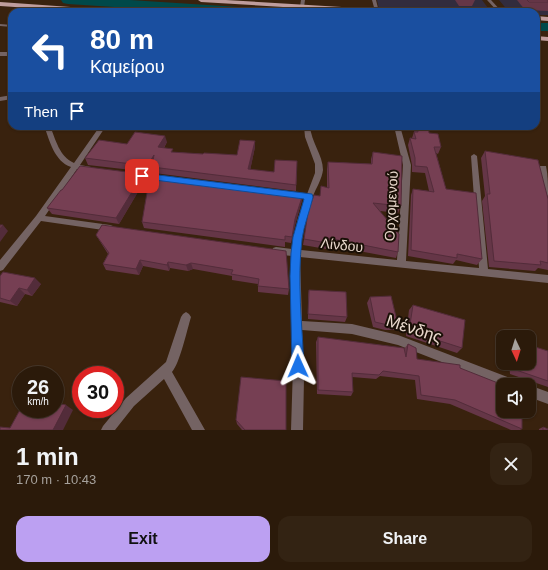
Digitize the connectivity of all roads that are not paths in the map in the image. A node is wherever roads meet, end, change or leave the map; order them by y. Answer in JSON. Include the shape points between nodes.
{"nodes":[{"id":1,"x":201,"y":0,"type":"edge"},
{"id":2,"x":215,"y":0,"type":"edge"},
{"id":3,"x":303,"y":0,"type":"edge"},
{"id":4,"x":489,"y":0,"type":"edge"},
{"id":5,"x":3,"y":4,"type":"edge"},
{"id":6,"x":302,"y":7,"type":"junction"},
{"id":7,"x":0,"y":8,"type":"edge"},
{"id":8,"x":58,"y":8,"type":"edge"},
{"id":9,"x":321,"y":8,"type":"edge"},
{"id":10,"x":496,"y":8,"type":"edge"},
{"id":11,"x":49,"y":130,"type":"edge"},
{"id":12,"x":100,"y":130,"type":"edge"},
{"id":13,"x":307,"y":130,"type":"edge"},
{"id":14,"x":398,"y":130,"type":"edge"},
{"id":15,"x":474,"y":156,"type":"dead end"},
{"id":16,"x":75,"y":167,"type":"junction"},
{"id":17,"x":543,"y":168,"type":"dead end"},
{"id":18,"x":97,"y":170,"type":"edge"},
{"id":19,"x":128,"y":174,"type":"edge"},
{"id":20,"x":167,"y":179,"type":"edge"},
{"id":21,"x":548,"y":193,"type":"edge"},
{"id":22,"x":39,"y":218,"type":"junction"},
{"id":23,"x":115,"y":229,"type":"edge"},
{"id":24,"x":268,"y":250,"type":"edge"},
{"id":25,"x":296,"y":253,"type":"junction"},
{"id":26,"x":400,"y":264,"type":"junction"},
{"id":27,"x":0,"y":267,"type":"edge"},
{"id":28,"x":484,"y":272,"type":"junction"},
{"id":29,"x":548,"y":279,"type":"edge"},
{"id":30,"x":186,"y":317,"type":"dead end"},
{"id":31,"x":297,"y":325,"type":"junction"},
{"id":32,"x":165,"y":371,"type":"junction"},
{"id":33,"x":497,"y":378,"type":"edge"},
{"id":34,"x":536,"y":394,"type":"edge"},
{"id":35,"x":548,"y":398,"type":"edge"},
{"id":36,"x":107,"y":430,"type":"edge"},
{"id":37,"x":199,"y":430,"type":"edge"},
{"id":38,"x":298,"y":430,"type":"edge"}],
"edges":[{"from":1,"to":2,"type":"main road"},
{"from":2,"to":6,"type":"main road"},
{"from":3,"to":6,"type":"street"},
{"from":4,"to":10,"type":"street"},
{"from":5,"to":7,"type":"street"},
{"from":5,"to":8,"type":"main road"},
{"from":6,"to":9,"type":"main road"},
{"from":11,"to":16,"type":"street","via":[[62,160]]},
{"from":12,"to":16,"type":"street"},
{"from":13,"to":25,"type":"street","via":[[319,168],[319,176],[305,196]]},
{"from":14,"to":26,"type":"street","name":"Ορχομενού","via":[[406,165]]},
{"from":15,"to":28,"type":"street"},
{"from":16,"to":18,"type":"street"},
{"from":16,"to":22,"type":"street"},
{"from":17,"to":21,"type":"street"},
{"from":19,"to":20,"type":"street"},
{"from":22,"to":23,"type":"street"},
{"from":22,"to":27,"type":"street"},
{"from":24,"to":25,"type":"street","name":"Λίνδου"},
{"from":25,"to":26,"type":"street","name":"Λίνδου"},
{"from":25,"to":31,"type":"street"},
{"from":26,"to":28,"type":"street","name":"Λίνδου"},
{"from":28,"to":29,"type":"street","name":"Λίνδου"},
{"from":30,"to":32,"type":"street","via":[[174,359]]},
{"from":31,"to":33,"type":"street","name":"Μένδης","via":[[352,329],[398,340]]},
{"from":31,"to":38,"type":"street"},
{"from":32,"to":36,"type":"street","via":[[130,402]]},
{"from":32,"to":37,"type":"street"},
{"from":34,"to":35,"type":"street"}]}
